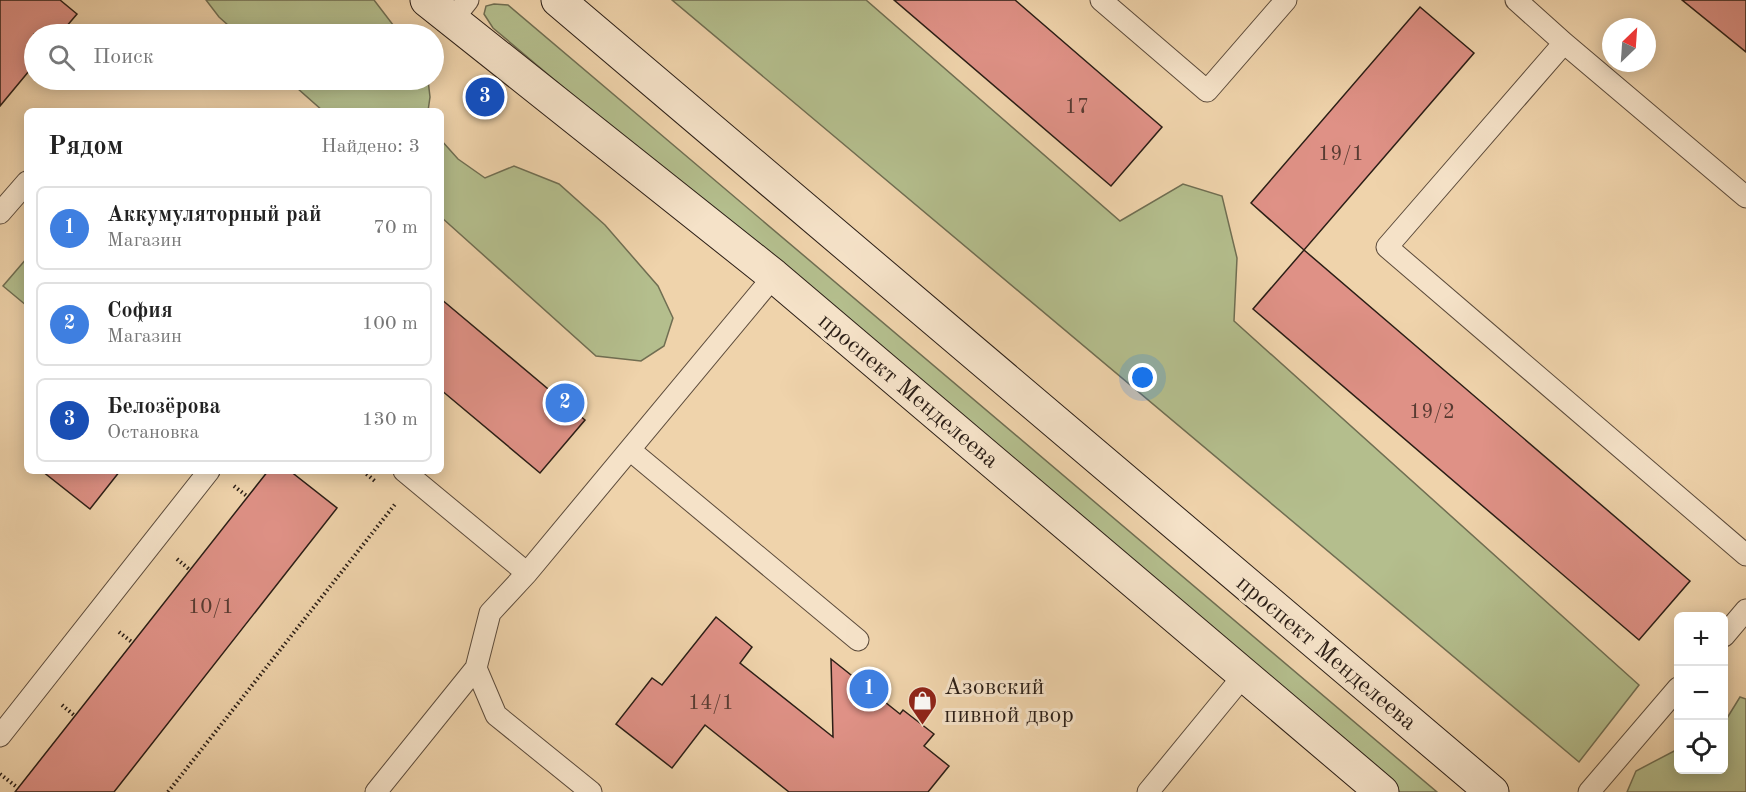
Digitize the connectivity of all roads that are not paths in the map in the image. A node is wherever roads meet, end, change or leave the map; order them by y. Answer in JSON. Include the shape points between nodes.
{"nodes":[{"id":1,"x":427,"y":0,"type":"edge"},
{"id":2,"x":558,"y":0,"type":"edge"},
{"id":3,"x":1101,"y":0,"type":"edge"},
{"id":4,"x":1286,"y":0,"type":"edge"},
{"id":5,"x":1516,"y":0,"type":"edge"},
{"id":6,"x":460,"y":10,"type":"edge"},
{"id":7,"x":1564,"y":43,"type":"junction"},
{"id":8,"x":24,"y":185,"type":"edge"},
{"id":9,"x":1746,"y":197,"type":"edge"},
{"id":10,"x":0,"y":213,"type":"edge"},
{"id":11,"x":774,"y":276,"type":"junction"},
{"id":12,"x":630,"y":450,"type":"junction"},
{"id":13,"x":207,"y":474,"type":"edge"},
{"id":14,"x":410,"y":475,"type":"edge"},
{"id":15,"x":1746,"y":555,"type":"edge"},
{"id":16,"x":527,"y":573,"type":"junction"},
{"id":17,"x":1746,"y":610,"type":"edge"},
{"id":18,"x":1728,"y":631,"type":"edge"},
{"id":19,"x":858,"y":640,"type":"dead end"},
{"id":20,"x":476,"y":668,"type":"junction"},
{"id":21,"x":1244,"y":675,"type":"junction"},
{"id":22,"x":1674,"y":693,"type":"edge"},
{"id":23,"x":0,"y":736,"type":"edge"},
{"id":24,"x":376,"y":792,"type":"edge"},
{"id":25,"x":591,"y":792,"type":"edge"},
{"id":26,"x":1148,"y":792,"type":"edge"},
{"id":27,"x":1382,"y":792,"type":"edge"},
{"id":28,"x":1492,"y":792,"type":"edge"},
{"id":29,"x":1589,"y":792,"type":"edge"}],
"edges":[{"from":1,"to":6,"type":"main road","name":"проспект Менделеева"},
{"from":2,"to":28,"type":"main road","name":"проспект Менделеева"},
{"from":3,"to":4,"type":"lane","via":[[1208,91]]},
{"from":5,"to":7,"type":"lane"},
{"from":6,"to":11,"type":"main road","name":"проспект Менделеева"},
{"from":7,"to":9,"type":"lane"},
{"from":7,"to":15,"type":"lane","via":[[1387,247]]},
{"from":8,"to":10,"type":"lane"},
{"from":11,"to":12,"type":"lane"},
{"from":11,"to":21,"type":"main road","name":"проспект Менделеева"},
{"from":12,"to":16,"type":"lane"},
{"from":12,"to":19,"type":"lane"},
{"from":13,"to":23,"type":"lane"},
{"from":14,"to":16,"type":"lane"},
{"from":16,"to":20,"type":"lane","via":[[490,613]]},
{"from":17,"to":18,"type":"lane"},
{"from":20,"to":24,"type":"lane"},
{"from":20,"to":25,"type":"lane","via":[[496,715]]},
{"from":21,"to":26,"type":"lane"},
{"from":21,"to":27,"type":"main road","name":"проспект Менделеева"},
{"from":22,"to":29,"type":"lane"}]}
